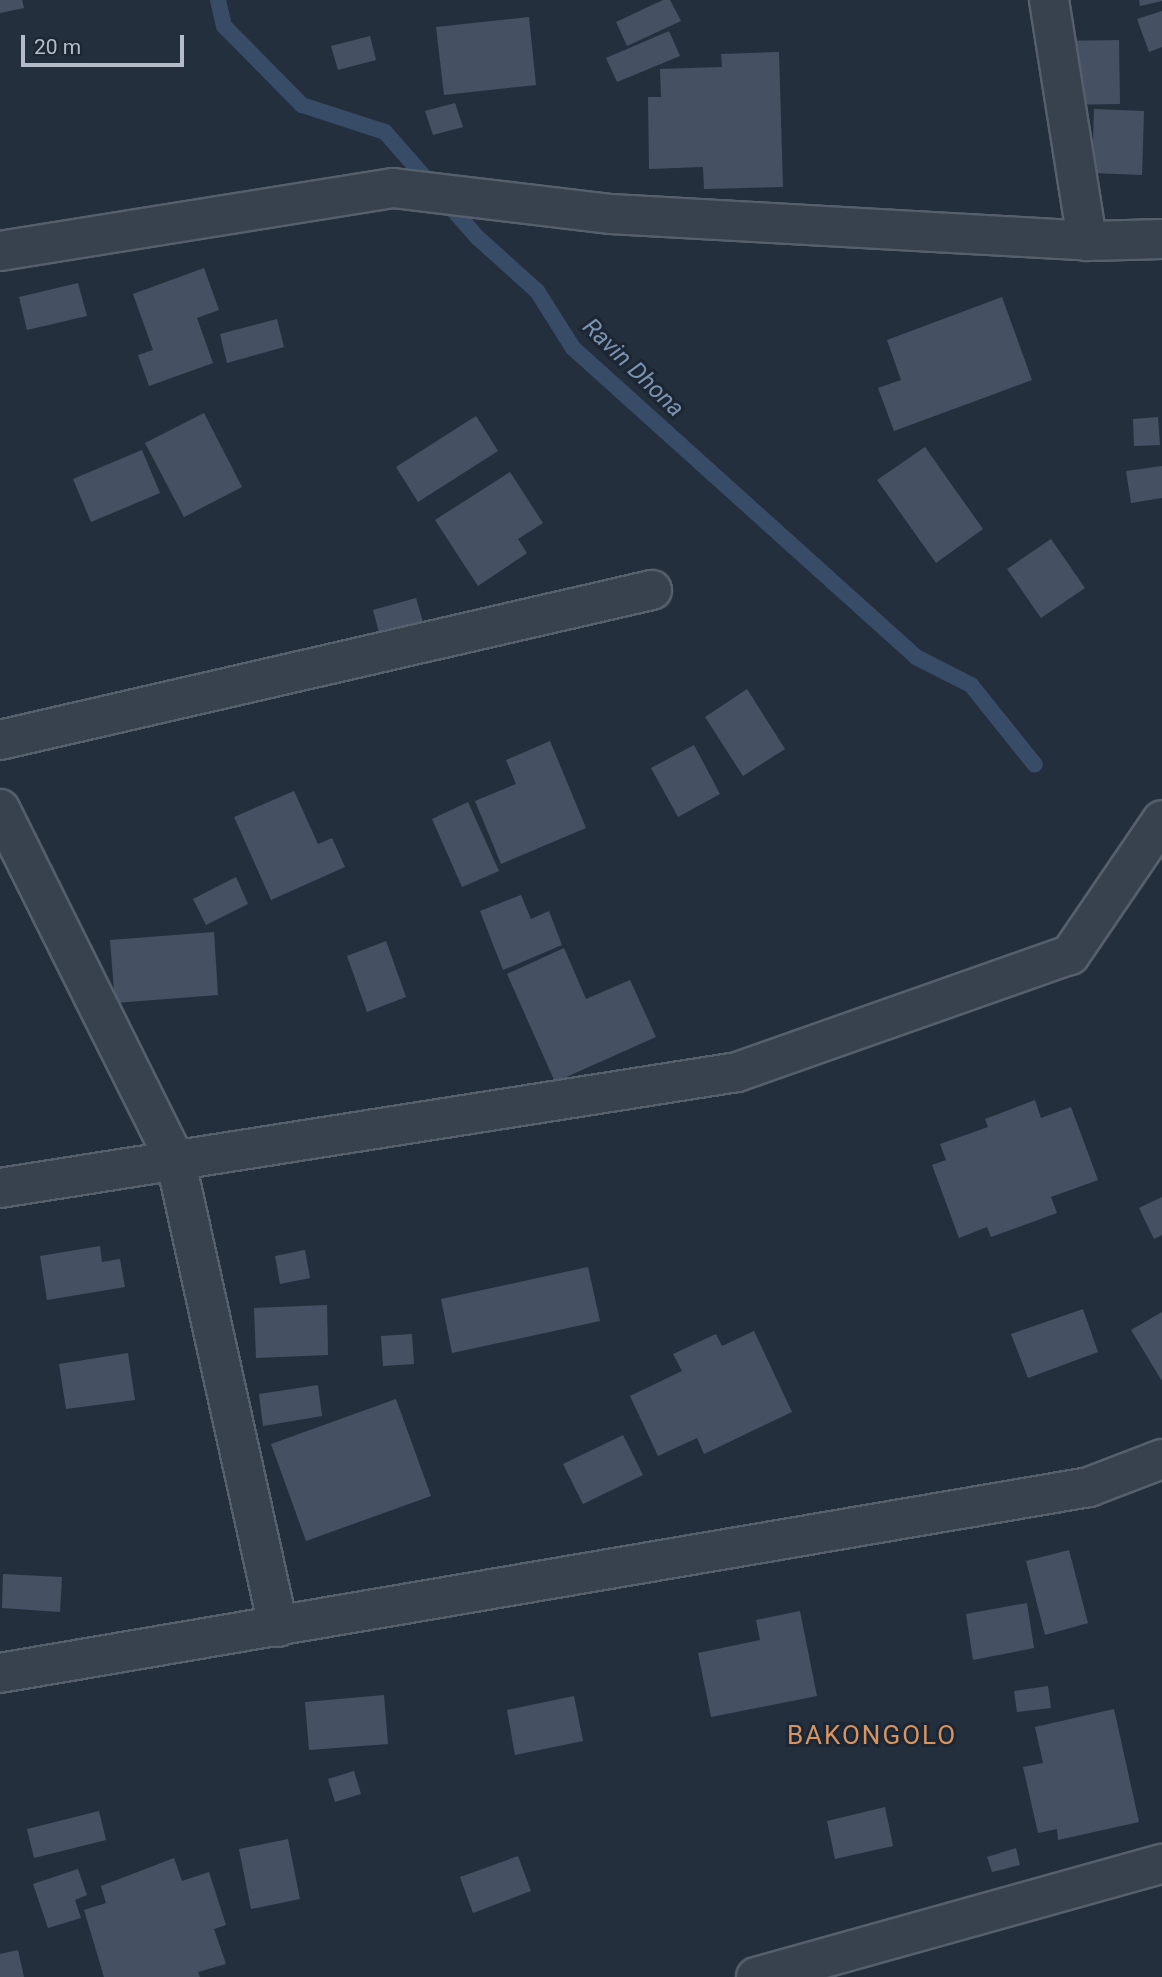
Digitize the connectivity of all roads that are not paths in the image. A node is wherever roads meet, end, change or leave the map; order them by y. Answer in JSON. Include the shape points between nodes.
{"nodes":[{"id":1,"x":1049,"y":0,"type":"edge"},
{"id":2,"x":1162,"y":239,"type":"edge"},
{"id":3,"x":1087,"y":241,"type":"junction"},
{"id":4,"x":0,"y":251,"type":"edge"},
{"id":5,"x":652,"y":590,"type":"dead end"},
{"id":6,"x":0,"y":740,"type":"edge"},
{"id":7,"x":0,"y":809,"type":"edge"},
{"id":8,"x":1162,"y":820,"type":"edge"},
{"id":9,"x":176,"y":1162,"type":"junction"},
{"id":10,"x":0,"y":1188,"type":"edge"},
{"id":11,"x":1162,"y":1459,"type":"edge"},
{"id":12,"x":278,"y":1627,"type":"junction"},
{"id":13,"x":0,"y":1673,"type":"edge"},
{"id":14,"x":1162,"y":1864,"type":"edge"},
{"id":15,"x":756,"y":1977,"type":"edge"}],
"edges":[{"from":1,"to":3,"type":"street"},
{"from":2,"to":3,"type":"street"},
{"from":3,"to":4,"type":"street","via":[[611,214],[393,188]]},
{"from":5,"to":6,"type":"street"},
{"from":7,"to":9,"type":"street"},
{"from":8,"to":9,"type":"street","via":[[1070,955],[737,1072]]},
{"from":9,"to":10,"type":"street"},
{"from":9,"to":12,"type":"street"},
{"from":11,"to":12,"type":"street","via":[[1089,1487]]},
{"from":12,"to":13,"type":"street"},
{"from":14,"to":15,"type":"street"}]}
